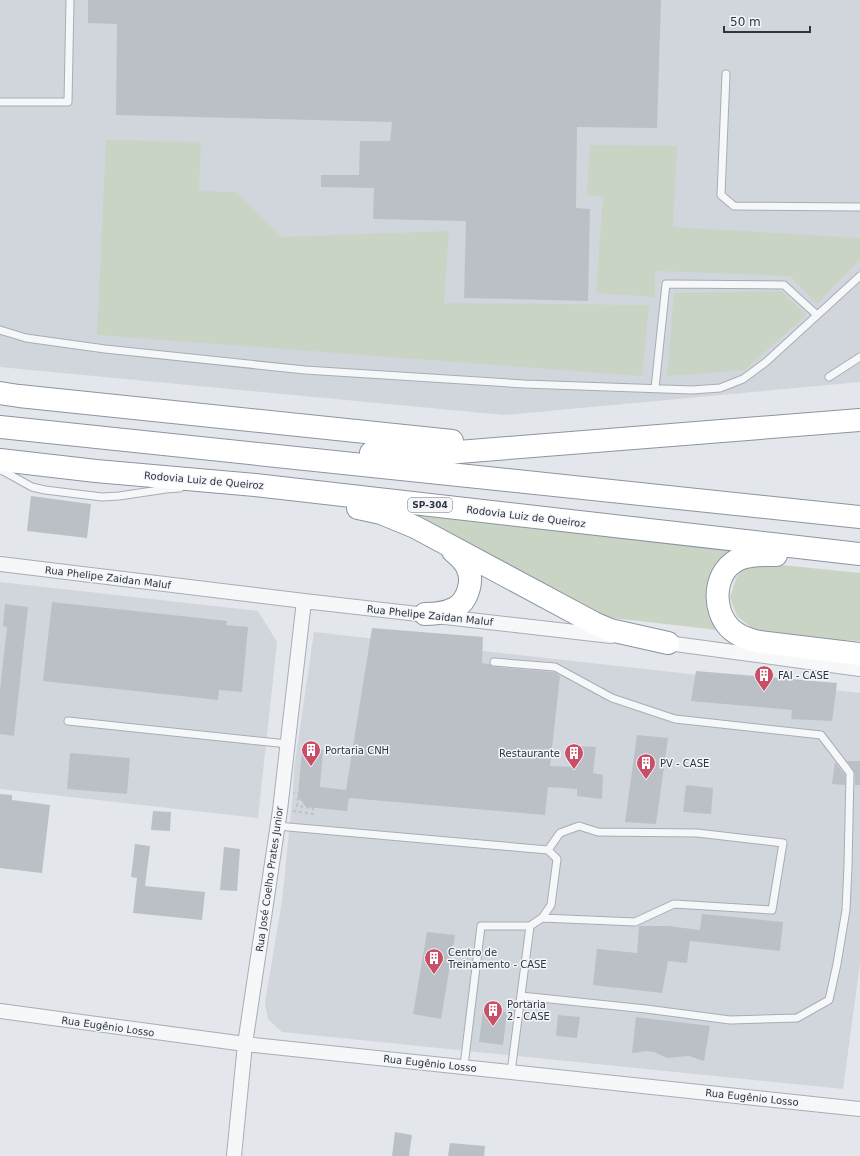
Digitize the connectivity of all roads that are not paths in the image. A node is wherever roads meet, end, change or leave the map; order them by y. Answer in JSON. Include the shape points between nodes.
{"nodes":[{"id":1,"x":70,"y":0,"type":"edge"},
{"id":2,"x":726,"y":74,"type":"dead end"},
{"id":3,"x":0,"y":102,"type":"edge"},
{"id":4,"x":860,"y":207,"type":"edge"},
{"id":5,"x":860,"y":276,"type":"edge"},
{"id":6,"x":817,"y":315,"type":"junction"},
{"id":7,"x":0,"y":330,"type":"edge"},
{"id":8,"x":860,"y":357,"type":"edge"},
{"id":9,"x":830,"y":377,"type":"dead end"},
{"id":10,"x":655,"y":388,"type":"junction"},
{"id":11,"x":0,"y":393,"type":"edge"},
{"id":12,"x":860,"y":420,"type":"edge"},
{"id":13,"x":0,"y":427,"type":"edge"},
{"id":14,"x":118,"y":439,"type":"junction"},
{"id":15,"x":515,"y":447,"type":"junction"},
{"id":16,"x":0,"y":460,"type":"edge"},
{"id":17,"x":0,"y":470,"type":"edge"},
{"id":18,"x":255,"y":485,"type":"junction"},
{"id":19,"x":860,"y":517,"type":"edge"},
{"id":20,"x":443,"y":542,"type":"junction"},
{"id":21,"x":860,"y":554,"type":"edge"},
{"id":22,"x":860,"y":558,"type":"edge"},
{"id":23,"x":0,"y":564,"type":"edge"},
{"id":24,"x":304,"y":601,"type":"junction"},
{"id":25,"x":424,"y":614,"type":"junction"},
{"id":26,"x":668,"y":643,"type":"junction"},
{"id":27,"x":860,"y":654,"type":"edge"},
{"id":28,"x":494,"y":662,"type":"dead end"},
{"id":29,"x":860,"y":669,"type":"edge"},
{"id":30,"x":68,"y":721,"type":"dead end"},
{"id":31,"x":288,"y":744,"type":"junction"},
{"id":32,"x":277,"y":826,"type":"junction"},
{"id":33,"x":548,"y":850,"type":"junction"},
{"id":34,"x":542,"y":918,"type":"junction"},
{"id":35,"x":530,"y":926,"type":"junction"},
{"id":36,"x":521,"y":996,"type":"junction"},
{"id":37,"x":0,"y":1011,"type":"edge"},
{"id":38,"x":245,"y":1044,"type":"junction"},
{"id":39,"x":464,"y":1066,"type":"junction"},
{"id":40,"x":511,"y":1072,"type":"junction"},
{"id":41,"x":860,"y":1109,"type":"edge"},
{"id":42,"x":234,"y":1156,"type":"edge"}],
"edges":[{"from":1,"to":3,"type":"lane","via":[[68,102]]},
{"from":2,"to":4,"type":"lane","via":[[721,195],[734,206]]},
{"from":5,"to":6,"type":"lane"},
{"from":6,"to":10,"type":"lane","via":[[766,362],[743,379],[720,388]]},
{"from":6,"to":10,"type":"lane","via":[[784,285],[666,284]]},
{"from":7,"to":10,"type":"lane","via":[[26,338],[105,349],[305,370],[524,384]]},
{"from":8,"to":9,"type":"lane"},
{"from":11,"to":15,"type":"highway"},
{"from":12,"to":15,"type":"highway"},
{"from":13,"to":14,"type":"highway"},
{"from":14,"to":15,"type":"highway","via":[[379,454],[446,453]]},
{"from":14,"to":19,"type":"highway"},
{"from":16,"to":18,"type":"highway","name":"Rodovia Luiz de Queiroz","number":"SP-304"},
{"from":17,"to":18,"type":"lane","via":[[32,488],[102,497],[166,489]]},
{"from":18,"to":20,"type":"highway","via":[[381,513],[416,527]]},
{"from":18,"to":21,"type":"highway","name":"Rodovia Luiz de Queiroz","number":"SP-304"},
{"from":20,"to":25,"type":"highway","via":[[468,568],[469,585],[464,598],[455,608],[436,614]]},
{"from":20,"to":26,"type":"highway","via":[[594,623],[610,630]]},
{"from":22,"to":27,"type":"highway","via":[[753,554],[740,558],[722,575],[717,600],[725,623],[732,631],[745,638]]},
{"from":23,"to":24,"type":"street","name":"Rua Phelipe Zaidan Maluf"},
{"from":24,"to":25,"type":"street","name":"Rua Phelipe Zaidan Maluf"},
{"from":24,"to":31,"type":"street","name":"Rua José Coelho Prates Junior"},
{"from":25,"to":26,"type":"street","name":"Rua Phelipe Zaidan Maluf"},
{"from":26,"to":29,"type":"street","name":"Rua Phelipe Zaidan Maluf"},
{"from":28,"to":36,"type":"lane","via":[[555,667],[612,698],[675,719],[821,735],[850,773],[846,910],[829,1000],[797,1018],[730,1020],[646,1008]]},
{"from":30,"to":31,"type":"lane"},
{"from":31,"to":32,"type":"street","name":"Rua José Coelho Prates Junior"},
{"from":32,"to":33,"type":"lane"},
{"from":32,"to":38,"type":"street","name":"Rua José Coelho Prates Junior"},
{"from":33,"to":34,"type":"lane","via":[[557,859],[551,905]]},
{"from":33,"to":34,"type":"lane","via":[[560,833],[579,826],[598,832],[697,833],[783,843],[772,910],[674,904],[635,922]]},
{"from":34,"to":35,"type":"lane"},
{"from":35,"to":36,"type":"lane"},
{"from":35,"to":39,"type":"lane","via":[[481,926]]},
{"from":36,"to":40,"type":"lane"},
{"from":37,"to":38,"type":"street","name":"Rua Eugênio Losso"},
{"from":38,"to":39,"type":"street","name":"Rua Eugênio Losso"},
{"from":38,"to":42,"type":"street","name":"Rua José Coelho Prates Junior"},
{"from":39,"to":40,"type":"street","name":"Rua Eugênio Losso"},
{"from":40,"to":41,"type":"street","name":"Rua Eugênio Losso"}]}
